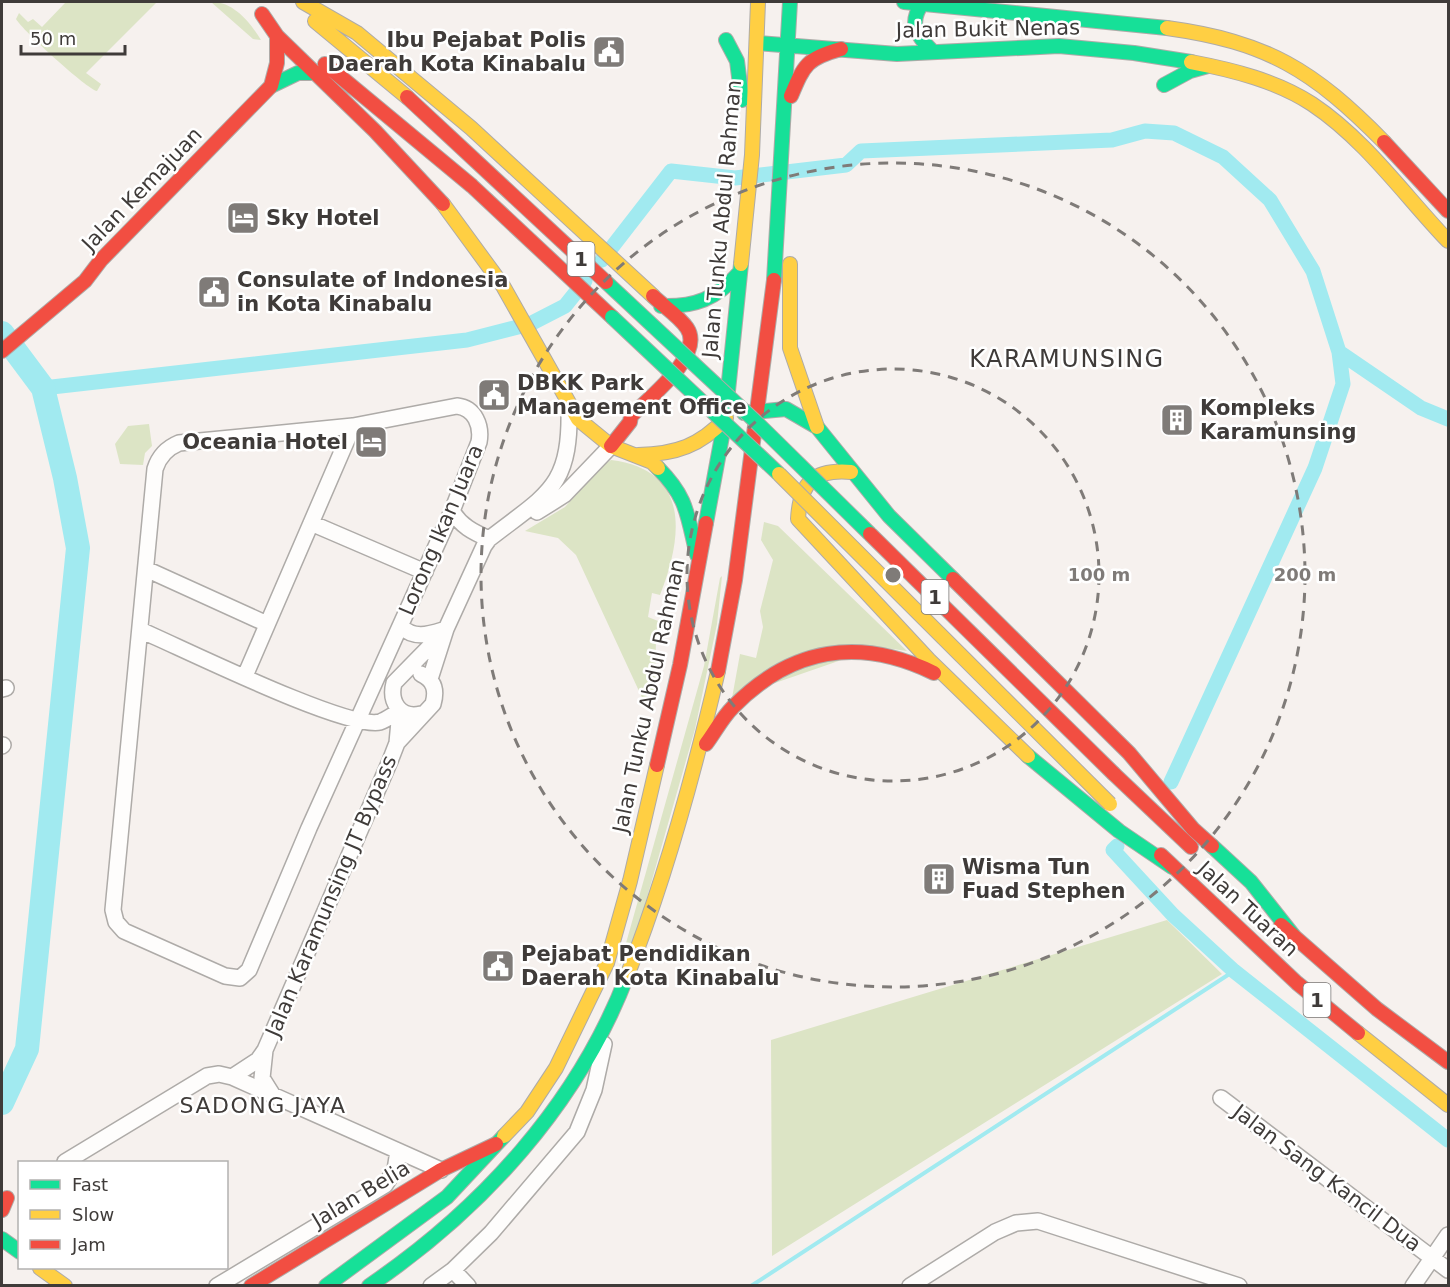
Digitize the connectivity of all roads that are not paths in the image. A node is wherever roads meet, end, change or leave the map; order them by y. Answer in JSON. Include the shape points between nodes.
{"nodes":[{"id":1,"x":293,"y":2,"type":"edge"},
{"id":2,"x":303,"y":2,"type":"edge"},
{"id":3,"x":758,"y":2,"type":"edge"},
{"id":4,"x":790,"y":2,"type":"edge"},
{"id":5,"x":904,"y":2,"type":"edge"},
{"id":6,"x":923,"y":2,"type":"edge"},
{"id":7,"x":977,"y":4,"type":"edge"},
{"id":8,"x":1063,"y":18,"type":"junction"},
{"id":9,"x":277,"y":36,"type":"junction"},
{"id":10,"x":726,"y":40,"type":"dead end"},
{"id":11,"x":757,"y":43,"type":"junction"},
{"id":12,"x":787,"y":45,"type":"junction"},
{"id":13,"x":841,"y":50,"type":"junction"},
{"id":14,"x":933,"y":52,"type":"junction"},
{"id":15,"x":1166,"y":58,"type":"junction"},
{"id":16,"x":1209,"y":66,"type":"junction"},
{"id":17,"x":316,"y":74,"type":"junction"},
{"id":18,"x":1164,"y":84,"type":"dead end"},
{"id":19,"x":271,"y":86,"type":"junction"},
{"id":20,"x":785,"y":110,"type":"junction"},
{"id":21,"x":753,"y":130,"type":"junction"},
{"id":22,"x":1449,"y":212,"type":"edge"},
{"id":23,"x":777,"y":224,"type":"junction"},
{"id":24,"x":1449,"y":241,"type":"edge"},
{"id":25,"x":739,"y":273,"type":"junction"},
{"id":26,"x":661,"y":306,"type":"junction"},
{"id":27,"x":2,"y":351,"type":"edge"},
{"id":28,"x":764,"y":367,"type":"junction"},
{"id":29,"x":568,"y":403,"type":"junction"},
{"id":30,"x":759,"y":410,"type":"junction"},
{"id":31,"x":631,"y":416,"type":"junction"},
{"id":32,"x":725,"y":420,"type":"junction"},
{"id":33,"x":353,"y":426,"type":"junction"},
{"id":34,"x":817,"y":427,"type":"junction"},
{"id":35,"x":587,"y":429,"type":"junction"},
{"id":36,"x":611,"y":446,"type":"junction"},
{"id":37,"x":636,"y":455,"type":"junction"},
{"id":38,"x":851,"y":472,"type":"junction"},
{"id":39,"x":452,"y":511,"type":"junction"},
{"id":40,"x":311,"y":523,"type":"junction"},
{"id":41,"x":492,"y":537,"type":"junction"},
{"id":42,"x":146,"y":569,"type":"junction"},
{"id":43,"x":699,"y":569,"type":"junction"},
{"id":44,"x":425,"y":572,"type":"junction"},
{"id":45,"x":735,"y":580,"type":"junction"},
{"id":46,"x":267,"y":624,"type":"junction"},
{"id":47,"x":400,"y":626,"type":"junction"},
{"id":48,"x":446,"y":629,"type":"junction"},
{"id":49,"x":140,"y":630,"type":"junction"},
{"id":50,"x":245,"y":676,"type":"junction"},
{"id":51,"x":401,"y":676,"type":"junction"},
{"id":52,"x":430,"y":680,"type":"junction"},
{"id":53,"x":952,"y":683,"type":"junction"},
{"id":54,"x":400,"y":711,"type":"junction"},
{"id":55,"x":421,"y":714,"type":"junction"},
{"id":56,"x":358,"y":720,"type":"junction"},
{"id":57,"x":397,"y":743,"type":"junction"},
{"id":58,"x":699,"y":753,"type":"junction"},
{"id":59,"x":1198,"y":854,"type":"dead end"},
{"id":60,"x":1172,"y":867,"type":"junction"},
{"id":61,"x":1241,"y":893,"type":"dead end"},
{"id":62,"x":1293,"y":935,"type":"junction"},
{"id":63,"x":610,"y":1021,"type":"junction"},
{"id":64,"x":265,"y":1050,"type":"junction"},
{"id":65,"x":1449,"y":1062,"type":"edge"},
{"id":66,"x":232,"y":1077,"type":"junction"},
{"id":67,"x":272,"y":1095,"type":"junction"},
{"id":68,"x":1221,"y":1098,"type":"dead end"},
{"id":69,"x":1449,"y":1106,"type":"edge"},
{"id":70,"x":496,"y":1143,"type":"junction"},
{"id":71,"x":398,"y":1151,"type":"junction"},
{"id":72,"x":67,"y":1161,"type":"edge"},
{"id":73,"x":441,"y":1170,"type":"junction"},
{"id":74,"x":2,"y":1223,"type":"edge"},
{"id":75,"x":1449,"y":1235,"type":"edge"},
{"id":76,"x":9,"y":1248,"type":"edge"},
{"id":77,"x":1432,"y":1258,"type":"junction"},
{"id":78,"x":41,"y":1269,"type":"edge"},
{"id":79,"x":453,"y":1270,"type":"junction"},
{"id":80,"x":1449,"y":1270,"type":"edge"},
{"id":81,"x":921,"y":1283,"type":"edge"},
{"id":82,"x":65,"y":1286,"type":"edge"},
{"id":83,"x":217,"y":1286,"type":"edge"},
{"id":84,"x":251,"y":1286,"type":"edge"},
{"id":85,"x":326,"y":1286,"type":"edge"},
{"id":86,"x":369,"y":1286,"type":"edge"},
{"id":87,"x":431,"y":1286,"type":"edge"},
{"id":88,"x":468,"y":1286,"type":"edge"},
{"id":89,"x":1239,"y":1286,"type":"edge"},
{"id":90,"x":1413,"y":1286,"type":"edge"}],
"edges":[{"from":1,"to":59,"type":"main road","name":"Jalan Tuaran","number":"1","bridge":true,"via":[[407,97],[755,421]]},
{"from":2,"to":26,"type":"main road","via":[[357,33],[471,128]]},
{"from":3,"to":11,"type":"main road","name":"Jalan Tunku Abdul Rahman"},
{"from":4,"to":12,"type":"main road"},
{"from":5,"to":6,"type":"main road","name":"Jalan Bukit Nenas"},
{"from":6,"to":7,"type":"main road","name":"Jalan Bukit Nenas"},
{"from":6,"to":14,"type":"main road","via":[[912,22],[916,33]]},
{"from":7,"to":8,"type":"main road","name":"Jalan Bukit Nenas"},
{"from":8,"to":15,"type":"main road","via":[[1159,42]]},
{"from":8,"to":22,"type":"main road","name":"Jalan Bukit Nenas","via":[[1169,30],[1260,48],[1307,74],[1338,99]]},
{"from":9,"to":17,"type":"main road"},
{"from":9,"to":19,"type":"main road","via":[[277,63]]},
{"from":9,"to":60,"type":"main road","name":"Jalan Tuaran","number":"1","bridge":true,"via":[[258,11],[376,103],[526,234],[819,512]]},
{"from":10,"to":21,"type":"main road","via":[[738,60],[744,110]]},
{"from":11,"to":12,"type":"main road","name":"Jalan Bukit Nenas"},
{"from":11,"to":21,"type":"main road","name":"Jalan Tunku Abdul Rahman"},
{"from":12,"to":13,"type":"main road","name":"Jalan Bukit Nenas"},
{"from":12,"to":20,"type":"main road"},
{"from":13,"to":14,"type":"main road","name":"Jalan Bukit Nenas"},
{"from":13,"to":20,"type":"main road","via":[[807,61]]},
{"from":14,"to":15,"type":"main road","name":"Jalan Bukit Nenas","via":[[1029,46],[1097,48]]},
{"from":15,"to":16,"type":"main road","name":"Jalan Bukit Nenas"},
{"from":16,"to":18,"type":"main road"},
{"from":16,"to":24,"type":"main road","name":"Jalan Bukit Nenas","via":[[1291,92],[1312,104],[1366,152]]},
{"from":17,"to":19,"type":"main road","via":[[298,73]]},
{"from":17,"to":29,"type":"main road","via":[[435,194],[502,286]]},
{"from":19,"to":27,"type":"main road","name":"Jalan Kemajuan","via":[[109,251],[85,281]]},
{"from":20,"to":23,"type":"main road"},
{"from":21,"to":25,"type":"main road","name":"Jalan Tunku Abdul Rahman"},
{"from":23,"to":28,"type":"main road"},
{"from":23,"to":34,"type":"main road","via":[[788,237],[790,348]]},
{"from":25,"to":26,"type":"main road","via":[[724,290],[699,305]]},
{"from":25,"to":32,"type":"main road","name":"Jalan Tunku Abdul Rahman"},
{"from":26,"to":31,"type":"main road","via":[[687,328],[691,350]]},
{"from":28,"to":30,"type":"main road"},
{"from":28,"to":32,"type":"main road"},
{"from":29,"to":35,"type":"main road"},
{"from":29,"to":41,"type":"street","name":"Jalan Karamunsing JT Bypass","via":[[569,441],[559,478],[541,500]]},
{"from":30,"to":32,"type":"main road"},
{"from":30,"to":34,"type":"main road","via":[[786,409]]},
{"from":30,"to":45,"type":"main road"},
{"from":31,"to":35,"type":"main road","via":[[613,426]]},
{"from":31,"to":36,"type":"main road"},
{"from":32,"to":37,"type":"main road","via":[[707,440],[687,449]]},
{"from":32,"to":43,"type":"main road","name":"Jalan Tunku Abdul Rahman"},
{"from":33,"to":39,"type":"street","name":"Lorong Ikan Juara","via":[[457,406],[471,411],[480,434]]},
{"from":33,"to":40,"type":"street"},
{"from":33,"to":42,"type":"street","name":"Lorong Ikan Juara","via":[[171,446],[155,469]]},
{"from":34,"to":38,"type":"main road"},
{"from":35,"to":36,"type":"main road"},
{"from":36,"to":37,"type":"main road"},
{"from":36,"to":41,"type":"street","via":[[564,495]]},
{"from":37,"to":43,"type":"main road","via":[[652,462],[683,498]]},
{"from":38,"to":53,"type":"main road","via":[[835,469],[806,483],[798,500],[798,519]]},
{"from":38,"to":62,"type":"main road","via":[[889,516],[1130,753],[1193,830],[1251,882]]},
{"from":39,"to":41,"type":"street","via":[[473,533]]},
{"from":39,"to":44,"type":"street","name":"Lorong Ikan Juara"},
{"from":40,"to":44,"type":"street"},
{"from":40,"to":46,"type":"street"},
{"from":41,"to":48,"type":"street","name":"Jalan Karamunsing JT Bypass"},
{"from":42,"to":46,"type":"street"},
{"from":42,"to":49,"type":"street","name":"Lorong Ikan Juara"},
{"from":43,"to":45,"type":"main road","via":[[718,569]]},
{"from":43,"to":70,"type":"main road","name":"Jalan Tunku Abdul Rahman","via":[[630,881],[606,963],[556,1068],[527,1112]]},
{"from":44,"to":47,"type":"street","name":"Lorong Ikan Juara"},
{"from":45,"to":58,"type":"main road","via":[[725,643]]},
{"from":46,"to":50,"type":"street"},
{"from":47,"to":48,"type":"street","via":[[408,634],[417,635]]},
{"from":47,"to":51,"type":"street"},
{"from":47,"to":56,"type":"street","name":"Lorong Ikan Juara"},
{"from":48,"to":51,"type":"street","name":"Jalan Karamunsing JT Bypass"},
{"from":48,"to":52,"type":"street","name":"Jalan Karamunsing JT Bypass"},
{"from":49,"to":50,"type":"street"},
{"from":49,"to":56,"type":"street","name":"Lorong Ikan Juara","via":[[114,917],[124,931],[225,976],[240,978],[249,970]]},
{"from":50,"to":56,"type":"street","via":[[301,702]]},
{"from":51,"to":52,"type":"street","via":[[418,672]]},
{"from":51,"to":54,"type":"street","name":"Jalan Karamunsing JT Bypass","via":[[391,693]]},
{"from":52,"to":55,"type":"street","name":"Jalan Karamunsing JT Bypass","via":[[435,696],[428,710]]},
{"from":53,"to":58,"type":"main road","via":[[915,661],[890,654],[840,650],[793,663],[766,678],[732,708]]},
{"from":53,"to":60,"type":"main road","via":[[1066,789],[1128,839]]},
{"from":54,"to":55,"type":"street","via":[[411,716]]},
{"from":54,"to":56,"type":"street","via":[[380,722]]},
{"from":54,"to":57,"type":"street","name":"Jalan Karamunsing JT Bypass"},
{"from":55,"to":57,"type":"street","name":"Jalan Karamunsing JT Bypass"},
{"from":57,"to":64,"type":"street","name":"Jalan Karamunsing JT Bypass"},
{"from":58,"to":63,"type":"main road","via":[[654,907]]},
{"from":60,"to":69,"type":"main road","name":"Jalan Tuaran","number":"1","via":[[1297,984]]},
{"from":61,"to":62,"type":"main road","name":"Jalan Tuaran","number":"1"},
{"from":62,"to":65,"type":"main road","name":"Jalan Tuaran","number":"1","via":[[1377,1009]]},
{"from":63,"to":79,"type":"street","via":[[594,1090],[577,1131],[504,1218]]},
{"from":63,"to":86,"type":"main road","via":[[528,1146],[492,1185],[409,1259]]},
{"from":64,"to":66,"type":"street","via":[[258,1060]]},
{"from":64,"to":67,"type":"street","via":[[262,1078]]},
{"from":66,"to":67,"type":"street"},
{"from":66,"to":72,"type":"street","via":[[207,1076]]},
{"from":67,"to":71,"type":"street"},
{"from":68,"to":77,"type":"street","name":"Jalan Sang Kancil Dua"},
{"from":70,"to":73,"type":"main road","name":"Jalan Belia"},
{"from":70,"to":85,"type":"main road","name":"Jalan Tunku Abdul Rahman","via":[[447,1197]]},
{"from":71,"to":73,"type":"street"},
{"from":71,"to":83,"type":"street","via":[[395,1170],[385,1185]]},
{"from":73,"to":84,"type":"main road","name":"Jalan Belia"},
{"from":74,"to":76,"type":"main road"},
{"from":75,"to":77,"type":"street"},
{"from":77,"to":80,"type":"street","name":"Jalan Sang Kancil Dua"},
{"from":77,"to":90,"type":"street"},
{"from":78,"to":82,"type":"main road"},
{"from":79,"to":87,"type":"street"},
{"from":79,"to":88,"type":"street"},
{"from":81,"to":89,"type":"street","via":[[995,1232],[1016,1223],[1038,1221]]}]}
